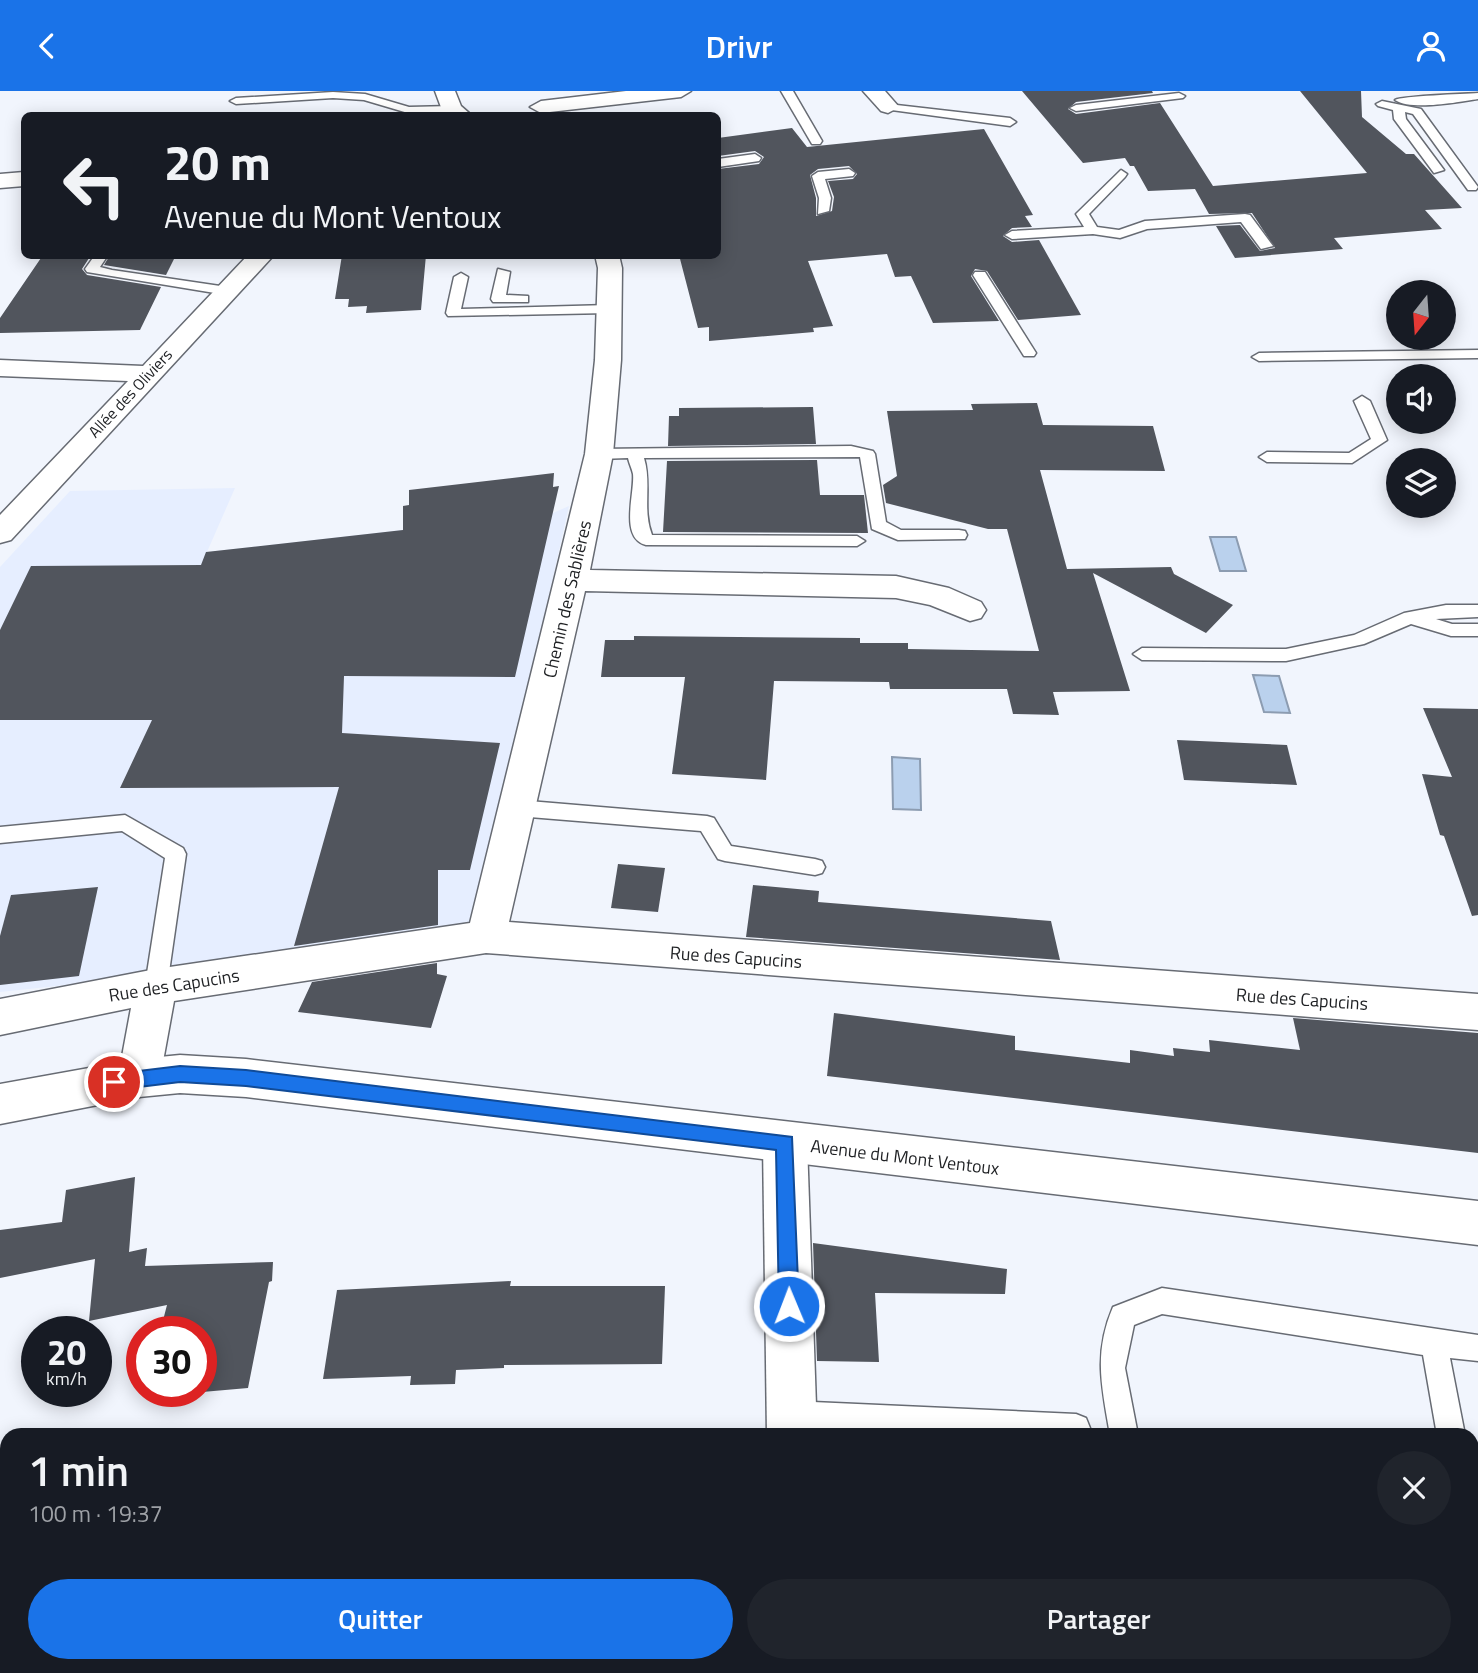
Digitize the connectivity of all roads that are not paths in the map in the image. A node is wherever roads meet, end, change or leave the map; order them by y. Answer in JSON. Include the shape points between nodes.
{"nodes":[{"id":1,"x":567,"y":91,"type":"edge"},
{"id":2,"x":681,"y":91,"type":"edge"},
{"id":3,"x":787,"y":91,"type":"edge"},
{"id":4,"x":873,"y":91,"type":"edge"},
{"id":5,"x":1179,"y":96,"type":"dead end"},
{"id":6,"x":1478,"y":96,"type":"edge"},
{"id":7,"x":236,"y":101,"type":"dead end"},
{"id":8,"x":888,"y":107,"type":"joint"},
{"id":9,"x":1398,"y":107,"type":"junction"},
{"id":10,"x":1076,"y":108,"type":"dead end"},
{"id":11,"x":453,"y":109,"type":"edge"},
{"id":12,"x":536,"y":111,"type":"edge"},
{"id":13,"x":1010,"y":122,"type":"dead end"},
{"id":14,"x":816,"y":141,"type":"dead end"},
{"id":15,"x":755,"y":158,"type":"dead end"},
{"id":16,"x":721,"y":163,"type":"edge"},
{"id":17,"x":1438,"y":170,"type":"dead end"},
{"id":18,"x":849,"y":173,"type":"dead end"},
{"id":19,"x":1121,"y":174,"type":"dead end"},
{"id":20,"x":21,"y":179,"type":"edge"},
{"id":21,"x":0,"y":181,"type":"edge"},
{"id":22,"x":1472,"y":187,"type":"dead end"},
{"id":23,"x":823,"y":211,"type":"dead end"},
{"id":24,"x":1093,"y":230,"type":"junction"},
{"id":25,"x":1012,"y":235,"type":"dead end"},
{"id":26,"x":1266,"y":246,"type":"dead end"},
{"id":27,"x":99,"y":259,"type":"edge"},
{"id":28,"x":258,"y":259,"type":"edge"},
{"id":29,"x":608,"y":259,"type":"edge"},
{"id":30,"x":503,"y":272,"type":"dead end"},
{"id":31,"x":980,"y":275,"type":"dead end"},
{"id":32,"x":461,"y":277,"type":"dead end"},
{"id":33,"x":227,"y":291,"type":"junction"},
{"id":34,"x":609,"y":304,"type":"junction"},
{"id":35,"x":1029,"y":353,"type":"dead end"},
{"id":36,"x":1478,"y":354,"type":"edge"},
{"id":37,"x":1259,"y":357,"type":"dead end"},
{"id":38,"x":0,"y":367,"type":"edge"},
{"id":39,"x":147,"y":374,"type":"junction"},
{"id":40,"x":1362,"y":401,"type":"dead end"},
{"id":41,"x":635,"y":453,"type":"junction"},
{"id":42,"x":598,"y":454,"type":"junction"},
{"id":43,"x":1267,"y":457,"type":"dead end"},
{"id":44,"x":0,"y":533,"type":"edge"},
{"id":45,"x":959,"y":535,"type":"dead end"},
{"id":46,"x":857,"y":541,"type":"dead end"},
{"id":47,"x":572,"y":580,"type":"junction"},
{"id":48,"x":970,"y":610,"type":"dead end"},
{"id":49,"x":1478,"y":611,"type":"edge"},
{"id":50,"x":1410,"y":617,"type":"junction"},
{"id":51,"x":1478,"y":631,"type":"edge"},
{"id":52,"x":1142,"y":654,"type":"dead end"},
{"id":53,"x":517,"y":808,"type":"junction"},
{"id":54,"x":0,"y":835,"type":"edge"},
{"id":55,"x":815,"y":867,"type":"dead end"},
{"id":56,"x":486,"y":937,"type":"junction"},
{"id":57,"x":156,"y":986,"type":"junction"},
{"id":58,"x":1478,"y":1012,"type":"edge"},
{"id":59,"x":0,"y":1017,"type":"edge"},
{"id":60,"x":139,"y":1078,"type":"junction"},
{"id":61,"x":0,"y":1104,"type":"edge"},
{"id":62,"x":785,"y":1143,"type":"junction"},
{"id":63,"x":1478,"y":1223,"type":"edge"},
{"id":64,"x":1434,"y":1343,"type":"junction"},
{"id":65,"x":1478,"y":1348,"type":"edge"},
{"id":66,"x":791,"y":1425,"type":"edge"},
{"id":67,"x":1076,"y":1428,"type":"dead end"},
{"id":68,"x":1123,"y":1428,"type":"edge"},
{"id":69,"x":1450,"y":1428,"type":"edge"}],
"edges":[{"from":1,"to":12,"type":"street"},
{"from":2,"to":12,"type":"street"},
{"from":3,"to":14,"type":"lane"},
{"from":4,"to":8,"type":"street"},
{"from":5,"to":10,"type":"lane"},
{"from":6,"to":9,"type":"lane","via":[[1383,101]]},
{"from":7,"to":11,"type":"lane","via":[[334,95],[365,97],[408,110]]},
{"from":8,"to":13,"type":"lane"},
{"from":9,"to":17,"type":"lane","via":[[1400,118]]},
{"from":9,"to":22,"type":"lane","via":[[1417,111]]},
{"from":15,"to":16,"type":"lane"},
{"from":18,"to":23,"type":"lane","via":[[818,176],[825,198]]},
{"from":19,"to":24,"type":"lane","via":[[1082,214]]},
{"from":20,"to":21,"type":"street"},
{"from":24,"to":25,"type":"lane"},
{"from":24,"to":26,"type":"lane","via":[[1120,234],[1145,225],[1245,218]]},
{"from":27,"to":33,"type":"lane","via":[[92,269]]},
{"from":28,"to":33,"type":"street","name":"Allée des Oliviers"},
{"from":29,"to":34,"type":"street","name":"Chemin des Sablières"},
{"from":30,"to":34,"type":"lane","via":[[498,299]]},
{"from":31,"to":35,"type":"lane"},
{"from":32,"to":34,"type":"lane","via":[[453,313]]},
{"from":33,"to":39,"type":"street","name":"Allée des Oliviers"},
{"from":34,"to":42,"type":"street","name":"Chemin des Sablières"},
{"from":36,"to":37,"type":"lane"},
{"from":38,"to":39,"type":"street"},
{"from":39,"to":44,"type":"street","name":"Allée des Oliviers"},
{"from":40,"to":43,"type":"lane","via":[[1378,440],[1352,458]]},
{"from":41,"to":42,"type":"lane"},
{"from":41,"to":45,"type":"lane","via":[[867,454],[878,525],[898,535]]},
{"from":41,"to":46,"type":"lane","via":[[640,474],[637,519],[646,540]]},
{"from":42,"to":47,"type":"street","name":"Chemin des Sablières"},
{"from":47,"to":48,"type":"street","via":[[896,587],[938,596]]},
{"from":47,"to":53,"type":"street","name":"Chemin des Sablières"},
{"from":49,"to":50,"type":"lane"},
{"from":50,"to":51,"type":"lane","via":[[1451,630]]},
{"from":50,"to":52,"type":"lane","via":[[1358,640],[1286,655]]},
{"from":53,"to":55,"type":"lane","via":[[707,824],[725,853]]},
{"from":53,"to":56,"type":"street","name":"Chemin des Sablières"},
{"from":54,"to":57,"type":"lane","via":[[125,823],[176,854]]},
{"from":56,"to":57,"type":"street","name":"Rue des Capucins"},
{"from":56,"to":58,"type":"street","name":"Rue des Capucins"},
{"from":57,"to":59,"type":"street","name":"Rue des Capucins"},
{"from":57,"to":60,"type":"street"},
{"from":60,"to":61,"type":"street","name":"Avenue du Mont Ventoux"},
{"from":60,"to":62,"type":"street","name":"Avenue du Mont Ventoux","via":[[180,1074],[246,1078]]},
{"from":62,"to":63,"type":"street","name":"Avenue du Mont Ventoux"},
{"from":62,"to":66,"type":"street"},
{"from":64,"to":65,"type":"lane"},
{"from":64,"to":68,"type":"lane","via":[[1162,1301],[1122,1316],[1112,1368]]},
{"from":64,"to":69,"type":"lane"},
{"from":66,"to":67,"type":"lane"}]}
